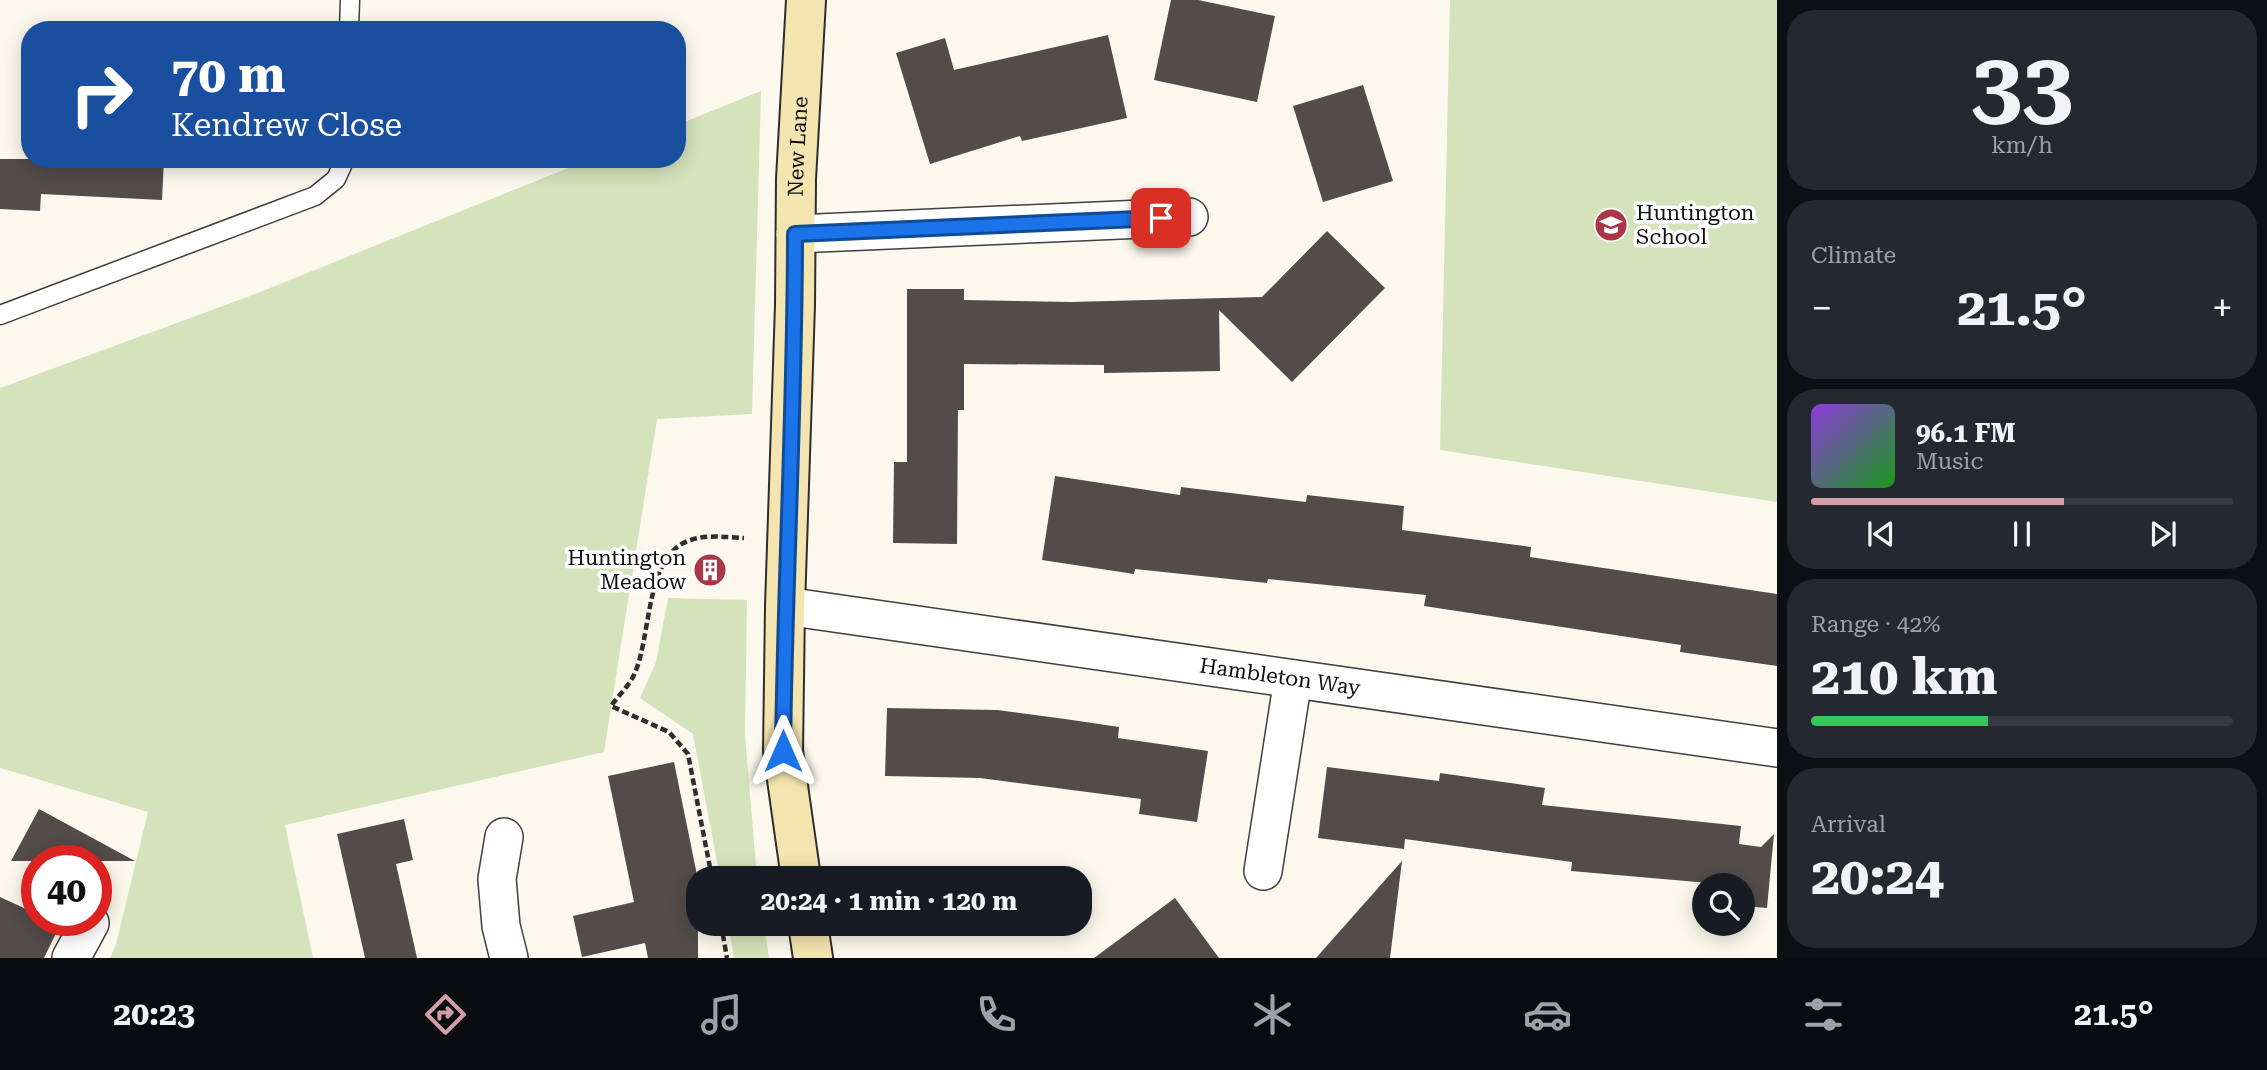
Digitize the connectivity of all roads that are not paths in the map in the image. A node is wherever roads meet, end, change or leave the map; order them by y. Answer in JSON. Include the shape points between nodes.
{"nodes":[{"id":1,"x":350,"y":0,"type":"edge"},
{"id":2,"x":806,"y":0,"type":"edge"},
{"id":3,"x":349,"y":21,"type":"edge"},
{"id":4,"x":340,"y":168,"type":"edge"},
{"id":5,"x":1189,"y":217,"type":"dead end"},
{"id":6,"x":795,"y":234,"type":"junction"},
{"id":7,"x":0,"y":315,"type":"edge"},
{"id":8,"x":785,"y":606,"type":"junction"},
{"id":9,"x":1293,"y":679,"type":"junction"},
{"id":10,"x":1777,"y":748,"type":"edge"},
{"id":11,"x":504,"y":837,"type":"dead end"},
{"id":12,"x":799,"y":866,"type":"edge"},
{"id":13,"x":1264,"y":871,"type":"dead end"},
{"id":14,"x":83,"y":936,"type":"edge"},
{"id":15,"x":810,"y":936,"type":"edge"},
{"id":16,"x":71,"y":958,"type":"edge"},
{"id":17,"x":509,"y":958,"type":"edge"},
{"id":18,"x":813,"y":958,"type":"edge"}],
"edges":[{"from":1,"to":3,"type":"lane"},
{"from":2,"to":6,"type":"street","name":"New Lane"},
{"from":4,"to":7,"type":"lane","via":[[315,196]]},
{"from":5,"to":6,"type":"street"},
{"from":6,"to":8,"type":"street","name":"New Lane"},
{"from":8,"to":9,"type":"street","name":"Hambleton Way"},
{"from":8,"to":12,"type":"street","name":"New Lane","via":[[783,751]]},
{"from":9,"to":10,"type":"street","name":"Hambleton Way"},
{"from":9,"to":13,"type":"street"},
{"from":11,"to":17,"type":"street","via":[[497,880]]},
{"from":14,"to":16,"type":"street"},
{"from":15,"to":18,"type":"street"}]}
